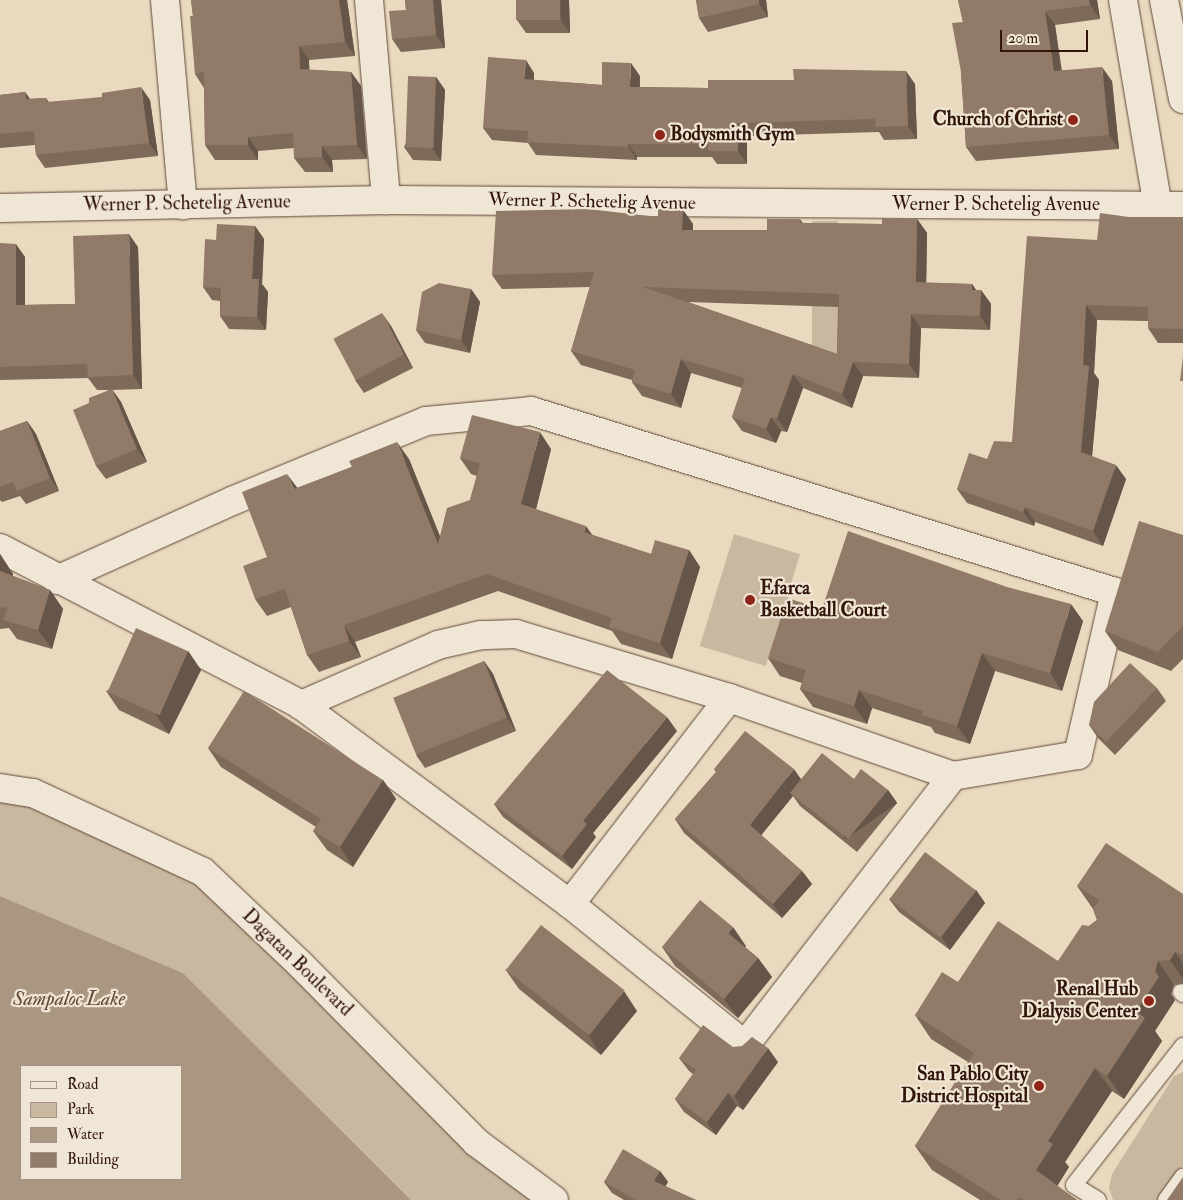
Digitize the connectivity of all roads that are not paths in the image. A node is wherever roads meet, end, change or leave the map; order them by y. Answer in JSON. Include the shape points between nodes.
{"nodes":[{"id":1,"x":165,"y":0,"type":"edge"},
{"id":2,"x":369,"y":0,"type":"edge"},
{"id":3,"x":1123,"y":0,"type":"edge"},
{"id":4,"x":1164,"y":0,"type":"edge"},
{"id":5,"x":1183,"y":99,"type":"edge"},
{"id":6,"x":386,"y":200,"type":"junction"},
{"id":7,"x":183,"y":205,"type":"junction"},
{"id":8,"x":1171,"y":206,"type":"edge"},
{"id":9,"x":0,"y":208,"type":"edge"},
{"id":10,"x":0,"y":548,"type":"edge"},
{"id":11,"x":57,"y":580,"type":"junction"},
{"id":12,"x":729,"y":698,"type":"junction"},
{"id":13,"x":301,"y":705,"type":"junction"},
{"id":14,"x":953,"y":776,"type":"junction"},
{"id":15,"x":0,"y":788,"type":"edge"},
{"id":16,"x":570,"y":904,"type":"junction"},
{"id":17,"x":1183,"y":1046,"type":"edge"},
{"id":18,"x":1183,"y":1177,"type":"edge"},
{"id":19,"x":554,"y":1200,"type":"edge"},
{"id":20,"x":1098,"y":1200,"type":"edge"},
{"id":21,"x":1166,"y":1200,"type":"edge"}],
"edges":[{"from":1,"to":7,"type":"street"},
{"from":2,"to":6,"type":"street"},
{"from":3,"to":8,"type":"street"},
{"from":4,"to":5,"type":"street"},
{"from":6,"to":7,"type":"street","name":"Werner P. Schetelig Avenue"},
{"from":6,"to":8,"type":"street","name":"Werner P. Schetelig Avenue"},
{"from":7,"to":9,"type":"street","name":"Werner P. Schetelig Avenue"},
{"from":10,"to":11,"type":"street"},
{"from":11,"to":13,"type":"street"},
{"from":11,"to":14,"type":"street","via":[[232,501],[426,421],[532,411],[1115,592],[1078,755]]},
{"from":12,"to":13,"type":"street","via":[[516,634],[481,635],[438,645]]},
{"from":12,"to":14,"type":"street"},
{"from":12,"to":16,"type":"street"},
{"from":13,"to":16,"type":"street"},
{"from":14,"to":16,"type":"street","via":[[745,1045]]},
{"from":15,"to":19,"type":"street","name":"Dagatan Boulevard","via":[[33,793],[203,872],[300,964],[476,1142]]},
{"from":17,"to":20,"type":"lane","via":[[1074,1185]]},
{"from":18,"to":21,"type":"lane"}]}
